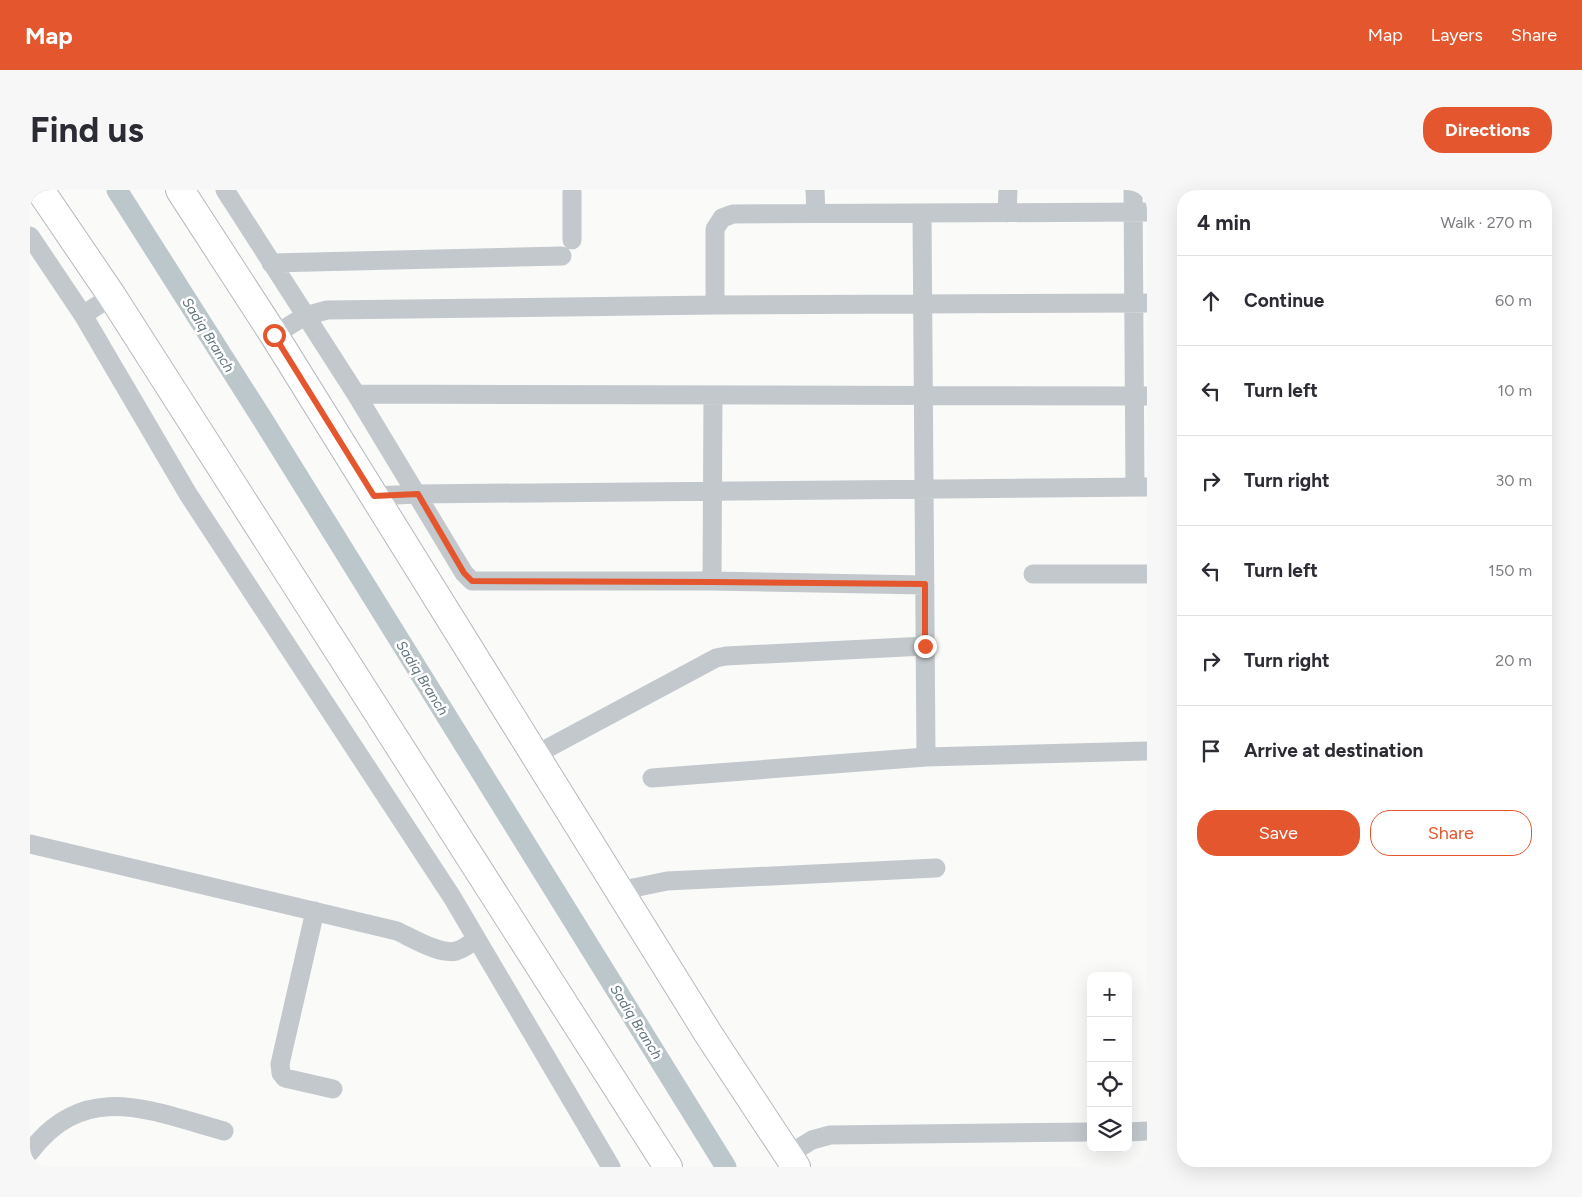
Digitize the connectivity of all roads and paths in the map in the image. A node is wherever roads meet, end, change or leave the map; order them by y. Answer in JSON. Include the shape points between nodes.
{"nodes":[{"id":1,"x":40,"y":190,"type":"edge"},
{"id":2,"x":180,"y":190,"type":"edge"},
{"id":3,"x":225,"y":190,"type":"edge"},
{"id":4,"x":572,"y":190,"type":"edge"},
{"id":5,"x":815,"y":190,"type":"edge"},
{"id":6,"x":1008,"y":190,"type":"edge"},
{"id":7,"x":1133,"y":190,"type":"edge"},
{"id":8,"x":1140,"y":212,"type":"edge"},
{"id":9,"x":816,"y":213,"type":"junction"},
{"id":10,"x":922,"y":213,"type":"junction"},
{"id":11,"x":1007,"y":213,"type":"junction"},
{"id":12,"x":30,"y":236,"type":"edge"},
{"id":13,"x":272,"y":263,"type":"junction"},
{"id":14,"x":112,"y":296,"type":"junction"},
{"id":15,"x":1141,"y":303,"type":"edge"},
{"id":16,"x":715,"y":305,"type":"junction"},
{"id":17,"x":922,"y":305,"type":"junction"},
{"id":18,"x":83,"y":315,"type":"junction"},
{"id":19,"x":305,"y":316,"type":"junction"},
{"id":20,"x":274,"y":335,"type":"junction"},
{"id":21,"x":356,"y":394,"type":"junction"},
{"id":22,"x":713,"y":395,"type":"junction"},
{"id":23,"x":924,"y":396,"type":"junction"},
{"id":24,"x":1141,"y":396,"type":"edge"},
{"id":25,"x":1141,"y":487,"type":"edge"},
{"id":26,"x":923,"y":488,"type":"junction"},
{"id":27,"x":712,"y":490,"type":"junction"},
{"id":28,"x":418,"y":494,"type":"junction"},
{"id":29,"x":374,"y":496,"type":"junction"},
{"id":30,"x":1033,"y":574,"type":"dead end"},
{"id":31,"x":1147,"y":574,"type":"edge"},
{"id":32,"x":712,"y":582,"type":"junction"},
{"id":33,"x":925,"y":584,"type":"junction"},
{"id":34,"x":925,"y":646,"type":"junction"},
{"id":35,"x":1147,"y":750,"type":"edge"},
{"id":36,"x":534,"y":755,"type":"junction"},
{"id":37,"x":926,"y":757,"type":"junction"},
{"id":38,"x":652,"y":778,"type":"dead end"},
{"id":39,"x":30,"y":844,"type":"edge"},
{"id":40,"x":936,"y":868,"type":"dead end"},
{"id":41,"x":619,"y":891,"type":"junction"},
{"id":42,"x":315,"y":912,"type":"junction"},
{"id":43,"x":476,"y":939,"type":"junction"},
{"id":44,"x":333,"y":1089,"type":"dead end"},
{"id":45,"x":224,"y":1131,"type":"dead end"},
{"id":46,"x":1147,"y":1131,"type":"edge"},
{"id":47,"x":1087,"y":1132,"type":"edge"},
{"id":48,"x":1132,"y":1132,"type":"edge"},
{"id":49,"x":30,"y":1152,"type":"edge"},
{"id":50,"x":792,"y":1161,"type":"edge"},
{"id":51,"x":611,"y":1167,"type":"edge"},
{"id":52,"x":668,"y":1167,"type":"edge"}],
"edges":[{"from":1,"to":14,"type":"main road"},
{"from":2,"to":20,"type":"main road"},
{"from":3,"to":13,"type":"street"},
{"from":4,"to":13,"type":"street","via":[[567,248]]},
{"from":5,"to":9,"type":"street"},
{"from":6,"to":11,"type":"street"},
{"from":7,"to":8,"type":"street"},
{"from":8,"to":11,"type":"street"},
{"from":8,"to":15,"type":"street"},
{"from":9,"to":10,"type":"street"},
{"from":9,"to":16,"type":"street","via":[[733,214],[722,218],[715,229]]},
{"from":10,"to":11,"type":"street"},
{"from":10,"to":17,"type":"street"},
{"from":12,"to":18,"type":"street"},
{"from":13,"to":19,"type":"street"},
{"from":14,"to":18,"type":"street"},
{"from":14,"to":52,"type":"main road"},
{"from":15,"to":17,"type":"street"},
{"from":15,"to":24,"type":"street"},
{"from":16,"to":17,"type":"street"},
{"from":16,"to":19,"type":"street","via":[[327,310]]},
{"from":17,"to":23,"type":"street"},
{"from":18,"to":43,"type":"street","via":[[188,494],[452,897]]},
{"from":19,"to":20,"type":"street"},
{"from":19,"to":21,"type":"street"},
{"from":20,"to":29,"type":"main road"},
{"from":21,"to":22,"type":"street"},
{"from":21,"to":28,"type":"street"},
{"from":22,"to":23,"type":"street"},
{"from":22,"to":27,"type":"street"},
{"from":23,"to":24,"type":"street"},
{"from":23,"to":26,"type":"street"},
{"from":24,"to":25,"type":"street"},
{"from":25,"to":26,"type":"street"},
{"from":26,"to":27,"type":"street"},
{"from":26,"to":33,"type":"street"},
{"from":27,"to":28,"type":"street"},
{"from":27,"to":32,"type":"street"},
{"from":28,"to":29,"type":"street"},
{"from":28,"to":32,"type":"street","via":[[464,573],[472,581]]},
{"from":29,"to":36,"type":"main road"},
{"from":30,"to":31,"type":"street"},
{"from":32,"to":33,"type":"street"},
{"from":33,"to":34,"type":"street"},
{"from":34,"to":36,"type":"street","via":[[716,658]]},
{"from":34,"to":37,"type":"street"},
{"from":35,"to":37,"type":"street"},
{"from":36,"to":41,"type":"main road"},
{"from":37,"to":38,"type":"street"},
{"from":39,"to":42,"type":"street"},
{"from":40,"to":41,"type":"street","via":[[667,881]]},
{"from":41,"to":50,"type":"main road"},
{"from":42,"to":43,"type":"street","via":[[397,931],[439,950],[455,952]]},
{"from":42,"to":44,"type":"street","via":[[280,1064],[285,1078]]},
{"from":43,"to":51,"type":"street"},
{"from":45,"to":49,"type":"street","via":[[133,1106],[111,1106],[84,1111],[61,1121]]},
{"from":46,"to":48,"type":"street"},
{"from":47,"to":50,"type":"street","via":[[830,1135],[812,1140]]}]}
